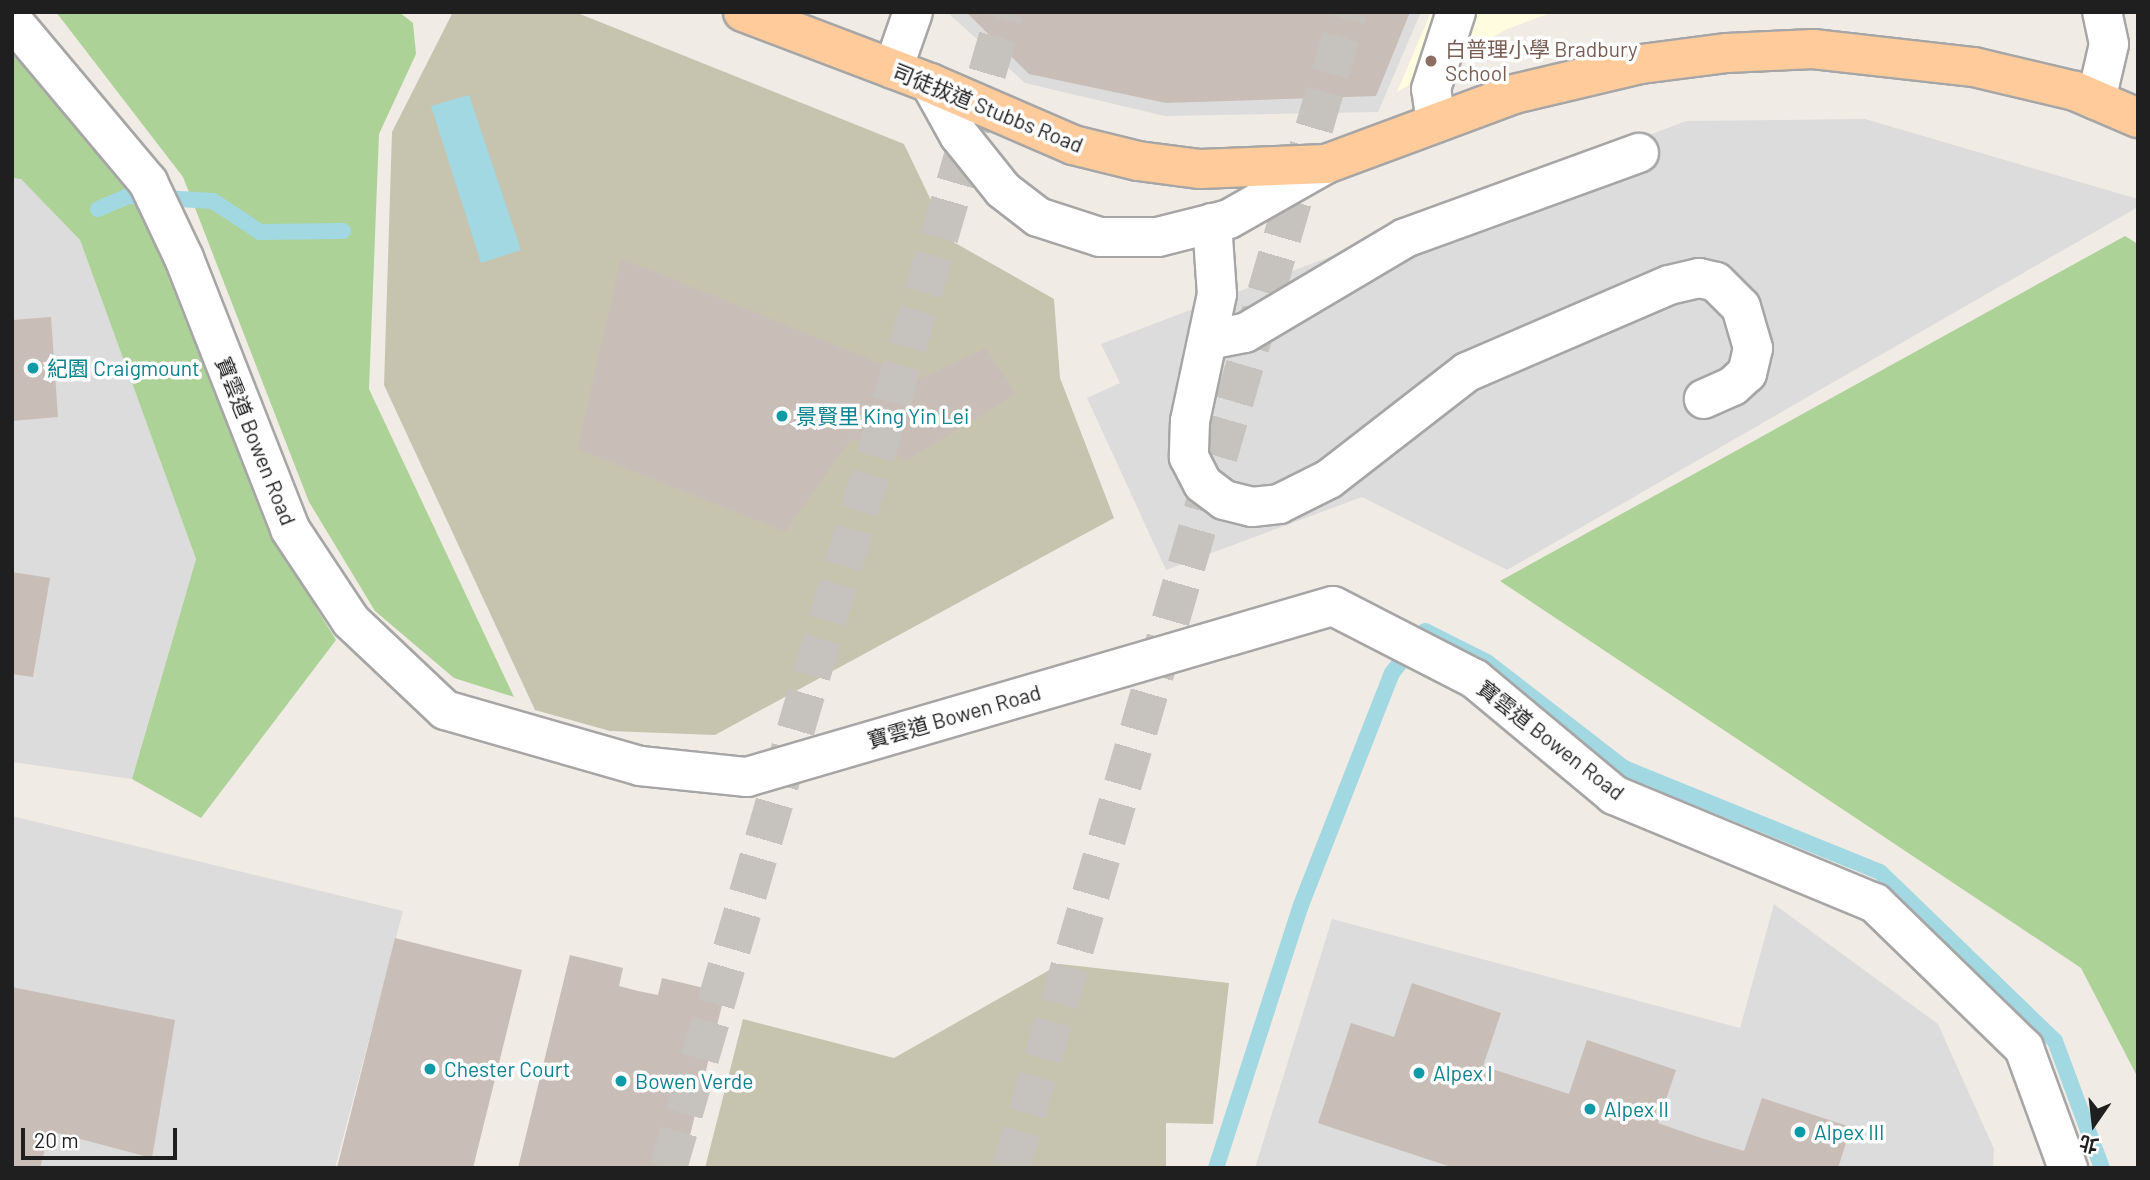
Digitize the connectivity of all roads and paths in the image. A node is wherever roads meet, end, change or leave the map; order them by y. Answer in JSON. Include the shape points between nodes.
{"nodes":[{"id":1,"x":743,"y":12,"type":"edge"},
{"id":2,"x":913,"y":12,"type":"edge"},
{"id":3,"x":1456,"y":12,"type":"edge"},
{"id":4,"x":2102,"y":12,"type":"edge"},
{"id":5,"x":19,"y":29,"type":"edge"},
{"id":6,"x":893,"y":69,"type":"junction"},
{"id":7,"x":930,"y":83,"type":"junction"},
{"id":8,"x":2096,"y":100,"type":"junction"},
{"id":9,"x":2138,"y":118,"type":"edge"},
{"id":10,"x":1436,"y":123,"type":"junction"},
{"id":11,"x":1639,"y":153,"type":"dead end"},
{"id":12,"x":1326,"y":163,"type":"junction"},
{"id":13,"x":1212,"y":223,"type":"junction"},
{"id":14,"x":1208,"y":340,"type":"junction"},
{"id":15,"x":1704,"y":399,"type":"dead end"},
{"id":16,"x":2068,"y":1168,"type":"edge"}],
"edges":[{"from":1,"to":6,"type":"main road","name":"司徒拔道 Stubbs Road"},
{"from":2,"to":6,"type":"street"},
{"from":3,"to":10,"type":"street","via":[[1431,89]]},
{"from":4,"to":8,"type":"street","via":[[2109,44]]},
{"from":5,"to":16,"type":"street","name":"寶雲道 Bowen Road","via":[[148,182],[184,258],[290,528],[351,621],[445,710],[640,766],[747,777],[1333,606],[1475,679],[1614,795],[1875,903],[2024,1048]]},
{"from":6,"to":7,"type":"main road","name":"司徒拔道 Stubbs Road"},
{"from":7,"to":12,"type":"main road","name":"司徒拔道 Stubbs Road","via":[[1073,145],[1138,162],[1200,169]]},
{"from":7,"to":13,"type":"street","via":[[959,135],[1003,190],[1038,217],[1100,237],[1158,237]]},
{"from":8,"to":9,"type":"main road","name":"司徒拔道 Stubbs Road"},
{"from":8,"to":10,"type":"main road","name":"司徒拔道 Stubbs Road","via":[[1974,67],[1813,49],[1727,53],[1642,64],[1514,94]]},
{"from":10,"to":12,"type":"main road","name":"司徒拔道 Stubbs Road"},
{"from":11,"to":14,"type":"street","via":[[1405,238],[1245,333]]},
{"from":12,"to":13,"type":"street","via":[[1229,219]]},
{"from":13,"to":14,"type":"street","via":[[1217,294]]},
{"from":14,"to":15,"type":"street","via":[[1190,421],[1189,457],[1203,484],[1224,500],[1252,507],[1279,504],[1328,480],[1467,372],[1669,285],[1699,278],[1716,282],[1741,307],[1753,348],[1747,373],[1733,386]]}]}
